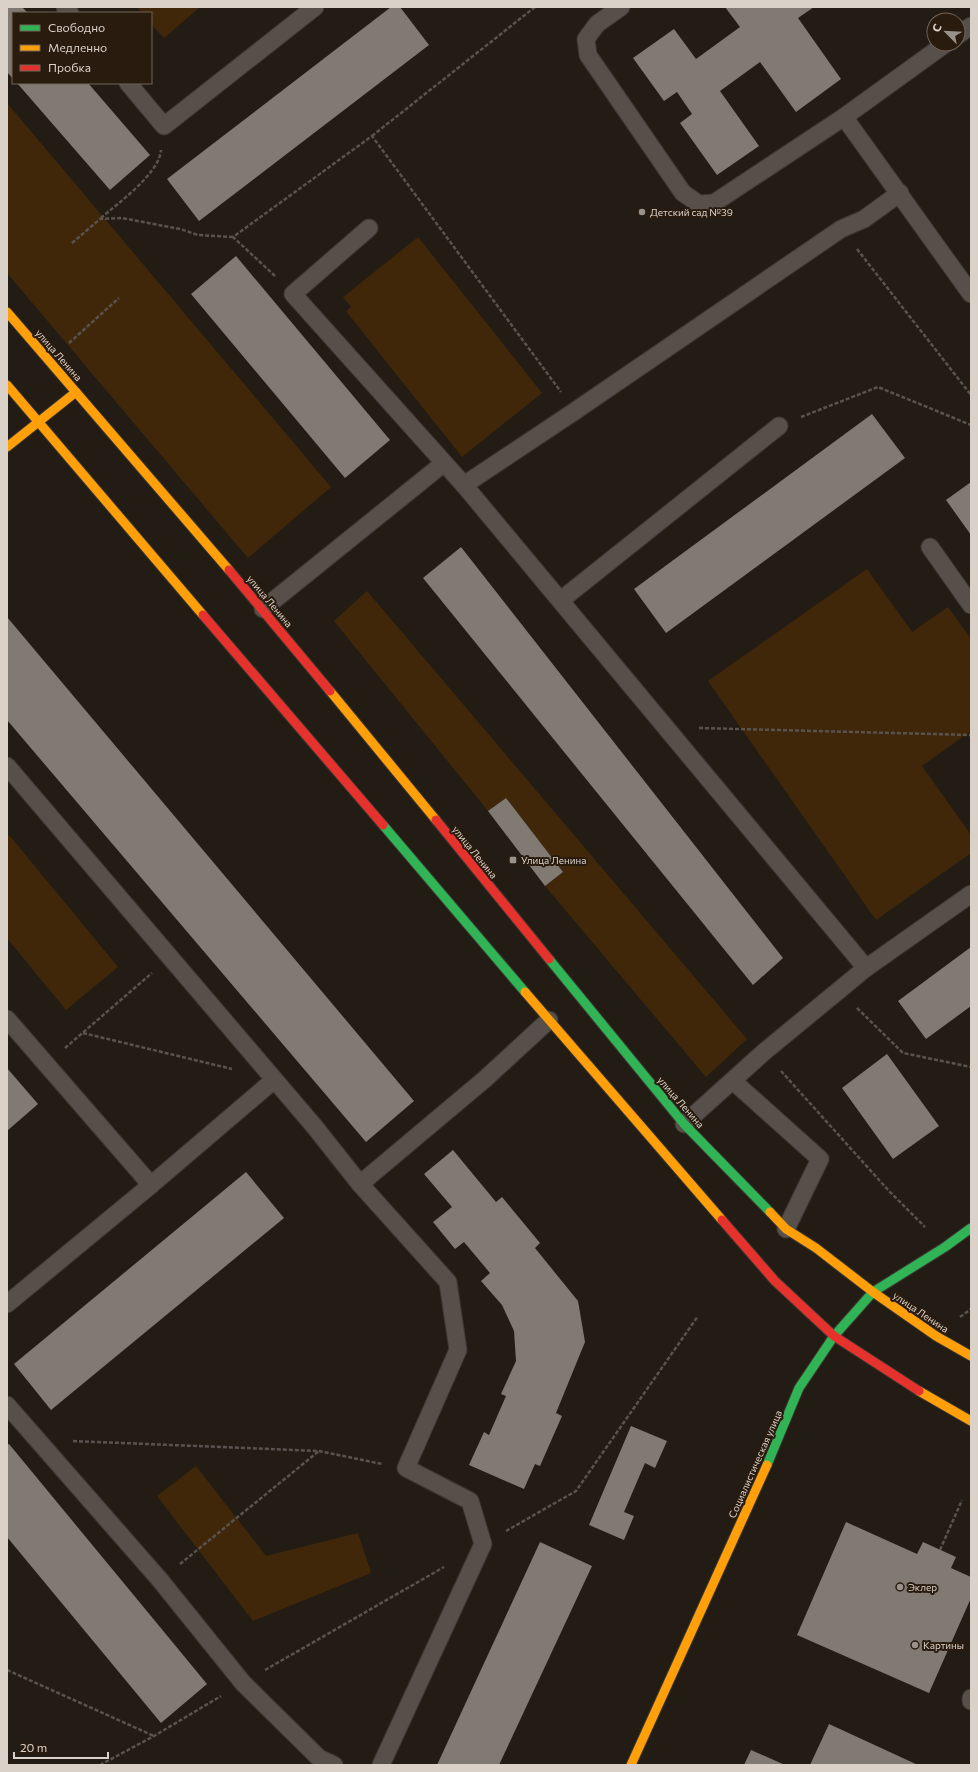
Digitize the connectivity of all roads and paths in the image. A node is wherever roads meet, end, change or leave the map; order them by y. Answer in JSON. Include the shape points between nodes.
{"nodes":[{"id":1,"x":315,"y":7,"type":"edge"},
{"id":2,"x":534,"y":7,"type":"edge"},
{"id":3,"x":621,"y":7,"type":"edge"},
{"id":4,"x":934,"y":52,"type":"edge"},
{"id":5,"x":129,"y":84,"type":"edge"},
{"id":6,"x":844,"y":117,"type":"junction"},
{"id":7,"x":164,"y":126,"type":"junction"},
{"id":8,"x":372,"y":136,"type":"junction"},
{"id":9,"x":900,"y":193,"type":"junction"},
{"id":10,"x":100,"y":219,"type":"junction"},
{"id":11,"x":369,"y":228,"type":"dead end"},
{"id":12,"x":841,"y":229,"type":"junction"},
{"id":13,"x":233,"y":237,"type":"junction"},
{"id":14,"x":72,"y":243,"type":"dead end"},
{"id":15,"x":293,"y":294,"type":"junction"},
{"id":16,"x":971,"y":294,"type":"edge"},
{"id":17,"x":7,"y":312,"type":"edge"},
{"id":18,"x":7,"y":385,"type":"edge"},
{"id":19,"x":76,"y":392,"type":"junction"},
{"id":20,"x":971,"y":395,"type":"edge"},
{"id":21,"x":575,"y":411,"type":"junction"},
{"id":22,"x":38,"y":422,"type":"junction"},
{"id":23,"x":971,"y":425,"type":"edge"},
{"id":24,"x":779,"y":426,"type":"joint"},
{"id":25,"x":7,"y":447,"type":"edge"},
{"id":26,"x":444,"y":463,"type":"junction"},
{"id":27,"x":464,"y":485,"type":"junction"},
{"id":28,"x":930,"y":548,"type":"dead end"},
{"id":29,"x":560,"y":600,"type":"junction"},
{"id":30,"x":971,"y":606,"type":"edge"},
{"id":31,"x":264,"y":609,"type":"junction"},
{"id":32,"x":666,"y":727,"type":"junction"},
{"id":33,"x":971,"y":735,"type":"edge"},
{"id":34,"x":7,"y":766,"type":"edge"},
{"id":35,"x":971,"y":894,"type":"edge"},
{"id":36,"x":170,"y":958,"type":"junction"},
{"id":37,"x":866,"y":968,"type":"junction"},
{"id":38,"x":839,"y":990,"type":"junction"},
{"id":39,"x":7,"y":1019,"type":"edge"},
{"id":40,"x":548,"y":1020,"type":"junction"},
{"id":41,"x":83,"y":1033,"type":"junction"},
{"id":42,"x":764,"y":1052,"type":"junction"},
{"id":43,"x":46,"y":1064,"type":"junction"},
{"id":44,"x":971,"y":1067,"type":"edge"},
{"id":45,"x":236,"y":1070,"type":"dead end"},
{"id":46,"x":274,"y":1080,"type":"junction"},
{"id":47,"x":733,"y":1081,"type":"junction"},
{"id":48,"x":684,"y":1124,"type":"junction"},
{"id":49,"x":360,"y":1184,"type":"junction"},
{"id":50,"x":151,"y":1186,"type":"junction"},
{"id":51,"x":971,"y":1228,"type":"edge"},
{"id":52,"x":786,"y":1229,"type":"junction"},
{"id":53,"x":945,"y":1247,"type":"junction"},
{"id":54,"x":873,"y":1292,"type":"junction"},
{"id":55,"x":7,"y":1304,"type":"edge"},
{"id":56,"x":698,"y":1316,"type":"dead end"},
{"id":57,"x":834,"y":1336,"type":"junction"},
{"id":58,"x":971,"y":1356,"type":"edge"},
{"id":59,"x":7,"y":1405,"type":"edge"},
{"id":60,"x":971,"y":1421,"type":"edge"},
{"id":61,"x":38,"y":1440,"type":"junction"},
{"id":62,"x":319,"y":1450,"type":"junction"},
{"id":63,"x":406,"y":1468,"type":"junction"},
{"id":64,"x":962,"y":1500,"type":"dead end"},
{"id":65,"x":483,"y":1544,"type":"junction"},
{"id":66,"x":940,"y":1550,"type":"dead end"},
{"id":67,"x":449,"y":1564,"type":"dead end"},
{"id":68,"x":160,"y":1580,"type":"junction"},
{"id":69,"x":7,"y":1670,"type":"edge"},
{"id":70,"x":243,"y":1683,"type":"junction"},
{"id":71,"x":154,"y":1736,"type":"junction"},
{"id":72,"x":100,"y":1765,"type":"edge"},
{"id":73,"x":334,"y":1765,"type":"edge"},
{"id":74,"x":381,"y":1765,"type":"edge"},
{"id":75,"x":632,"y":1765,"type":"edge"}],
"edges":[{"from":1,"to":7,"type":"lane"},
{"from":2,"to":8,"type":"path"},
{"from":3,"to":6,"type":"lane","via":[[597,24],[586,39],[588,55],[683,193],[699,204],[714,203]]},
{"from":4,"to":6,"type":"lane"},
{"from":5,"to":7,"type":"lane"},
{"from":6,"to":9,"type":"lane"},
{"from":7,"to":10,"type":"path","via":[[161,158],[151,172]]},
{"from":8,"to":13,"type":"path"},
{"from":8,"to":21,"type":"path"},
{"from":9,"to":12,"type":"lane","via":[[864,219]]},
{"from":9,"to":16,"type":"lane"},
{"from":10,"to":13,"type":"path","via":[[122,218],[198,235]]},
{"from":10,"to":14,"type":"path"},
{"from":11,"to":15,"type":"lane"},
{"from":12,"to":20,"type":"path"},
{"from":12,"to":21,"type":"lane"},
{"from":13,"to":15,"type":"path"},
{"from":15,"to":26,"type":"lane"},
{"from":17,"to":19,"type":"main road","name":"улица Ленина"},
{"from":18,"to":22,"type":"main road"},
{"from":19,"to":22,"type":"main road"},
{"from":19,"to":31,"type":"main road","name":"улица Ленина"},
{"from":21,"to":27,"type":"lane"},
{"from":22,"to":25,"type":"main road"},
{"from":22,"to":40,"type":"main road"},
{"from":23,"to":24,"type":"path","via":[[878,387]]},
{"from":24,"to":29,"type":"lane"},
{"from":26,"to":27,"type":"lane"},
{"from":26,"to":31,"type":"lane"},
{"from":27,"to":29,"type":"lane"},
{"from":28,"to":30,"type":"lane"},
{"from":29,"to":32,"type":"lane"},
{"from":31,"to":48,"type":"main road","name":"улица Ленина"},
{"from":32,"to":33,"type":"path"},
{"from":32,"to":37,"type":"lane"},
{"from":34,"to":36,"type":"lane"},
{"from":35,"to":37,"type":"lane"},
{"from":36,"to":41,"type":"path"},
{"from":36,"to":46,"type":"lane"},
{"from":37,"to":38,"type":"lane"},
{"from":38,"to":42,"type":"lane"},
{"from":38,"to":44,"type":"path","via":[[903,1052]]},
{"from":39,"to":43,"type":"lane"},
{"from":40,"to":49,"type":"lane","via":[[485,1079]]},
{"from":40,"to":57,"type":"main road","via":[[774,1281]]},
{"from":41,"to":43,"type":"path"},
{"from":41,"to":45,"type":"path"},
{"from":42,"to":47,"type":"lane"},
{"from":42,"to":53,"type":"path","via":[[889,1190]]},
{"from":43,"to":50,"type":"lane"},
{"from":46,"to":49,"type":"lane"},
{"from":46,"to":50,"type":"lane"},
{"from":47,"to":48,"type":"lane"},
{"from":47,"to":52,"type":"lane","via":[[820,1159]]},
{"from":48,"to":52,"type":"main road","name":"улица Ленина"},
{"from":49,"to":63,"type":"lane","via":[[448,1282],[458,1350]]},
{"from":50,"to":55,"type":"lane"},
{"from":51,"to":53,"type":"main road","name":"Социалистическая улица"},
{"from":52,"to":54,"type":"main road","name":"улица Ленина","via":[[816,1248]]},
{"from":53,"to":54,"type":"main road","name":"Социалистическая улица"},
{"from":54,"to":57,"type":"main road","name":"Социалистическая улица"},
{"from":54,"to":58,"type":"main road","name":"улица Ленина","via":[[936,1336]]},
{"from":56,"to":65,"type":"path","via":[[576,1491]]},
{"from":57,"to":60,"type":"main road","via":[[897,1378]]},
{"from":57,"to":75,"type":"main road","name":"Социалистическая улица","via":[[799,1388],[775,1448]]},
{"from":59,"to":61,"type":"lane"},
{"from":61,"to":62,"type":"path"},
{"from":61,"to":68,"type":"lane"},
{"from":62,"to":63,"type":"path"},
{"from":62,"to":68,"type":"path"},
{"from":63,"to":65,"type":"lane","via":[[470,1501]]},
{"from":64,"to":66,"type":"path"},
{"from":65,"to":74,"type":"lane"},
{"from":67,"to":70,"type":"path"},
{"from":68,"to":70,"type":"lane"},
{"from":69,"to":71,"type":"path"},
{"from":70,"to":71,"type":"path"},
{"from":70,"to":73,"type":"lane","via":[[320,1758]]},
{"from":71,"to":72,"type":"path"}]}
